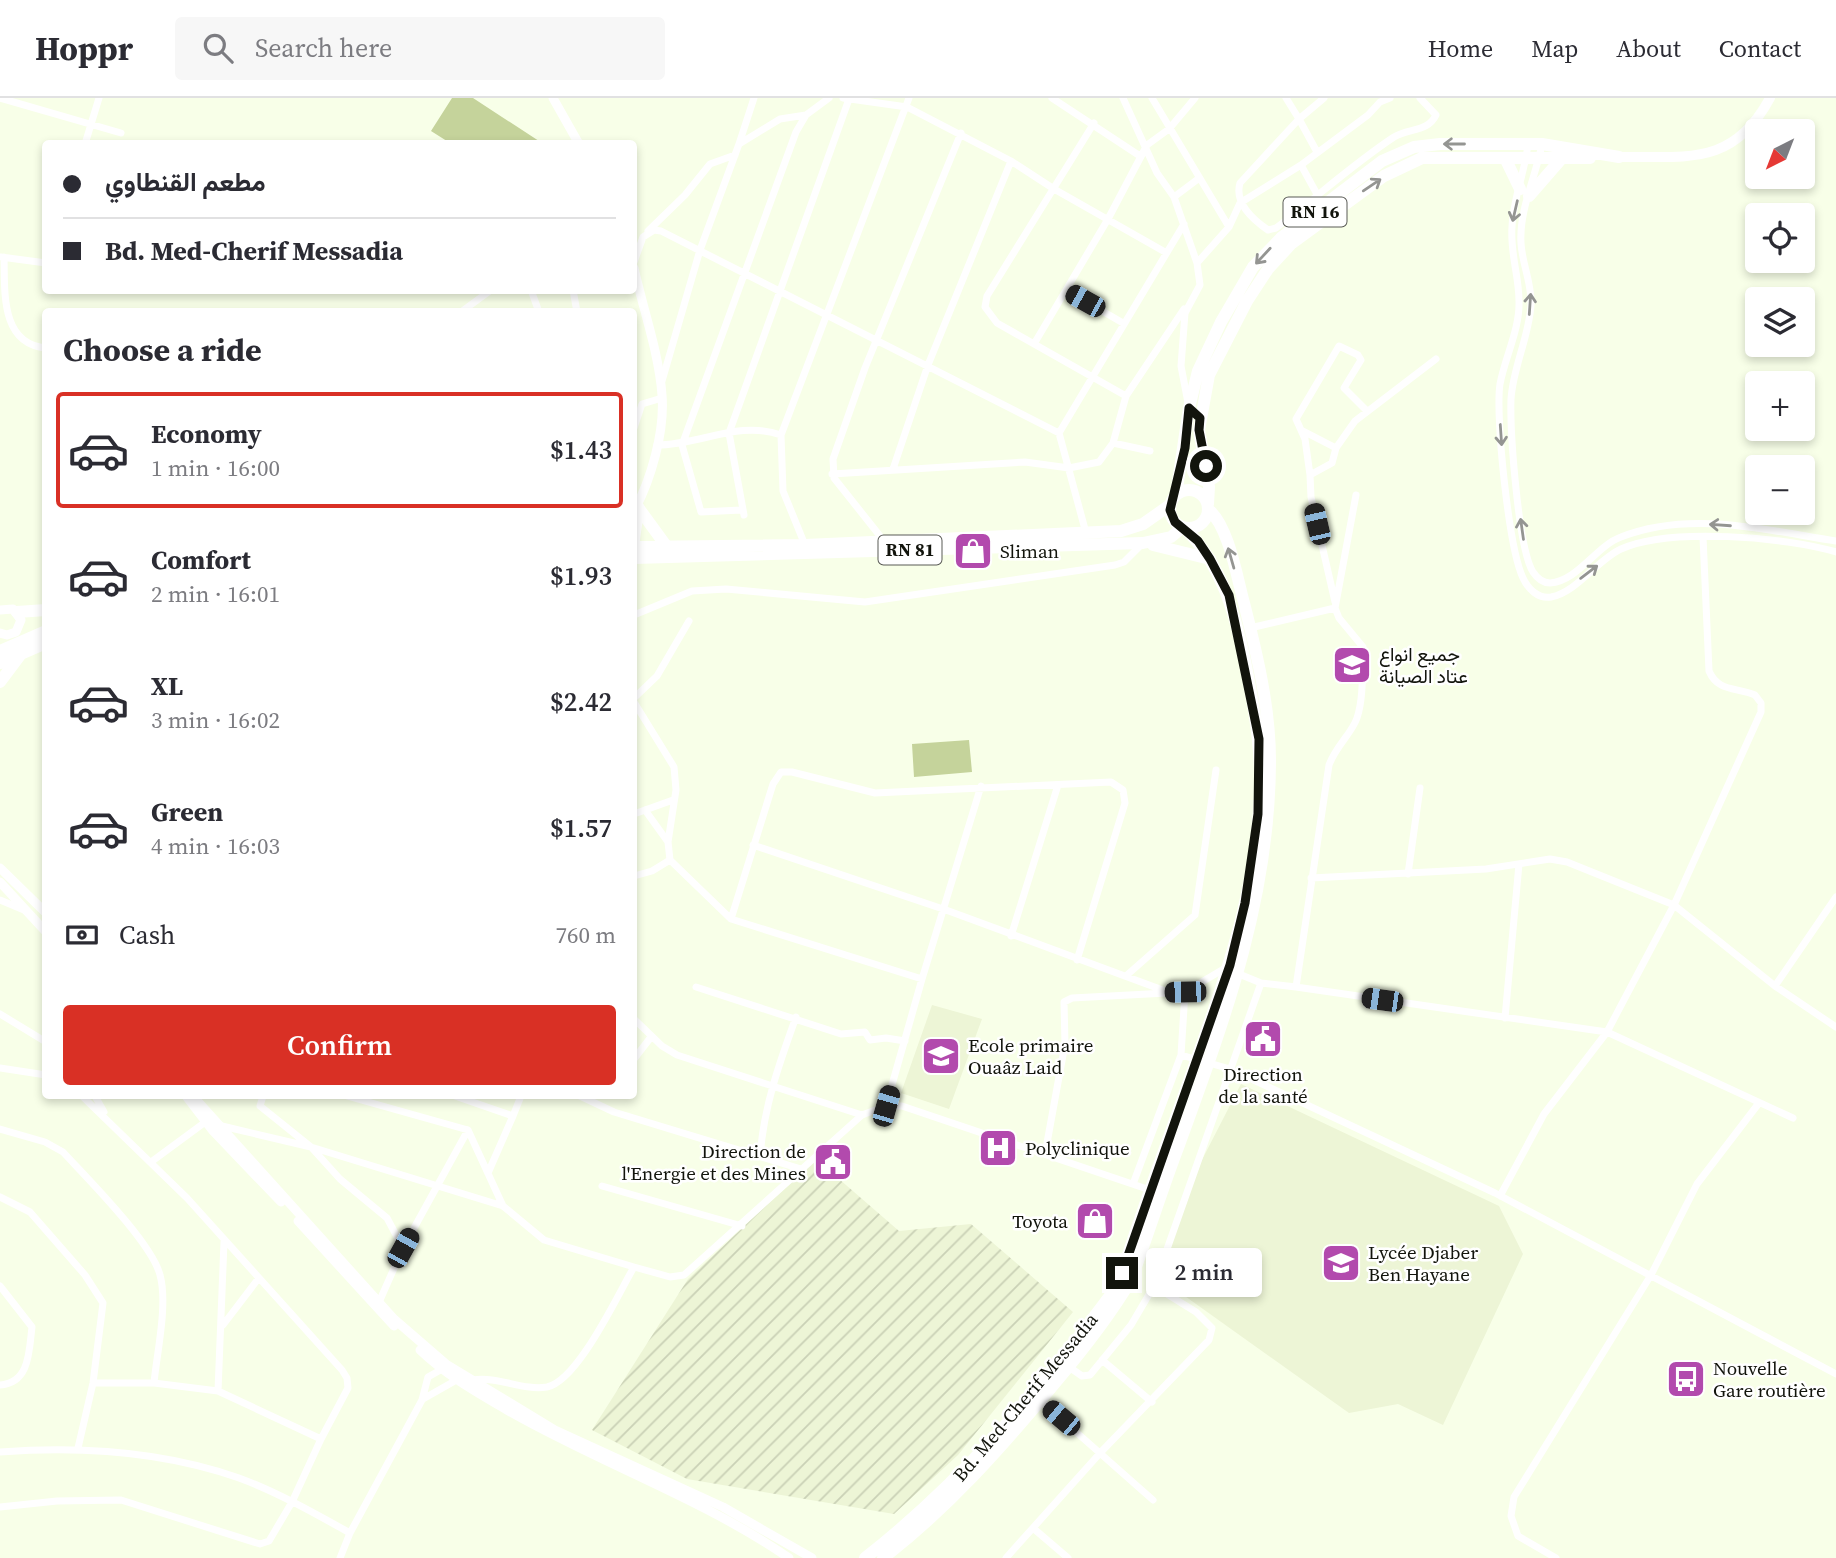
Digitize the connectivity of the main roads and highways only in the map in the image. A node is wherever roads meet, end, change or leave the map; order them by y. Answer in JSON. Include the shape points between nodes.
{"nodes":[{"id":1,"x":1770,"y":98,"type":"edge"},
{"id":2,"x":1619,"y":157,"type":"junction"},
{"id":3,"x":1505,"y":158,"type":"junction"},
{"id":4,"x":1563,"y":158,"type":"junction"},
{"id":5,"x":1173,"y":500,"type":"junction"},
{"id":6,"x":638,"y":507,"type":"edge"},
{"id":7,"x":1208,"y":507,"type":"junction"},
{"id":8,"x":1184,"y":528,"type":"junction"},
{"id":9,"x":1143,"y":543,"type":"junction"},
{"id":10,"x":667,"y":547,"type":"junction"},
{"id":11,"x":637,"y":548,"type":"edge"},
{"id":12,"x":637,"y":558,"type":"edge"},
{"id":13,"x":1210,"y":559,"type":"junction"},
{"id":14,"x":42,"y":610,"type":"edge"},
{"id":15,"x":17,"y":612,"type":"road end"},
{"id":16,"x":42,"y":632,"type":"edge"},
{"id":17,"x":2,"y":640,"type":"edge"},
{"id":18,"x":42,"y":645,"type":"edge"},
{"id":19,"x":22,"y":653,"type":"junction"},
{"id":20,"x":0,"y":663,"type":"edge"},
{"id":21,"x":0,"y":682,"type":"edge"},
{"id":22,"x":1235,"y":970,"type":"junction"},
{"id":23,"x":1204,"y":1060,"type":"junction"},
{"id":24,"x":865,"y":1558,"type":"edge"},
{"id":25,"x":883,"y":1558,"type":"edge"}],
"edges":[{"from":1,"to":2,"type":"main road","number":"RN 16","via":[[1748,132],[1708,155]]},
{"from":2,"to":4,"type":"highway","number":"RN 16"},
{"from":2,"to":5,"type":"highway","number":"RN 16","one_way":true,"via":[[1542,144],[1440,144],[1399,151],[1381,161],[1261,256],[1237,293],[1203,358]]},
{"from":3,"to":4,"type":"highway","number":"RN 16"},
{"from":3,"to":4,"type":"highway","via":[[1524,193]]},
{"from":7,"to":3,"type":"highway","number":"RN 16","one_way":true,"via":[[1200,418],[1209,375],[1220,348],[1268,269],[1319,221],[1407,163],[1446,156]]},
{"from":5,"to":7,"type":"highway","via":[[1193,490],[1203,495]]},
{"from":5,"to":8,"type":"highway","via":[[1172,519]]},
{"from":5,"to":10,"type":"highway","number":"RN 81","via":[[1132,529]]},
{"from":6,"to":10,"type":"highway"},
{"from":7,"to":8,"type":"highway","via":[[1201,524]]},
{"from":22,"to":7,"type":"highway","name":"Bd. Med-Cherif Messadia","number":"RN 16","one_way":true,"via":[[1263,853],[1270,758],[1250,628],[1230,552]]},
{"from":8,"to":9,"type":"highway","number":"RN 81","via":[[1171,537]]},
{"from":8,"to":13,"type":"highway","name":"Bd. Med-Cherif Messadia","number":"RN 16"},
{"from":9,"to":12,"type":"highway","number":"RN 81"},
{"from":9,"to":13,"type":"highway"},
{"from":10,"to":11,"type":"highway","number":"RN 81"},
{"from":13,"to":22,"type":"highway","name":"Bd. Med-Cherif Messadia","number":"RN 16","via":[[1232,605],[1259,739],[1260,792]]},
{"from":14,"to":15,"type":"highway"},
{"from":16,"to":17,"type":"highway"},
{"from":18,"to":19,"type":"highway"},
{"from":19,"to":20,"type":"highway"},
{"from":19,"to":21,"type":"highway"},
{"from":22,"to":23,"type":"highway","name":"Bd. Med-Cherif Messadia","number":"RN 16"},
{"from":23,"to":24,"type":"highway","name":"Bd. Med-Cherif Messadia","number":"RN 16","via":[[1122,1273],[1091,1322],[971,1465]]},
{"from":23,"to":25,"type":"highway","name":"Bd. Med-Cherif Messadia","number":"RN 16","via":[[1131,1280],[1115,1307],[970,1482]]}]}
